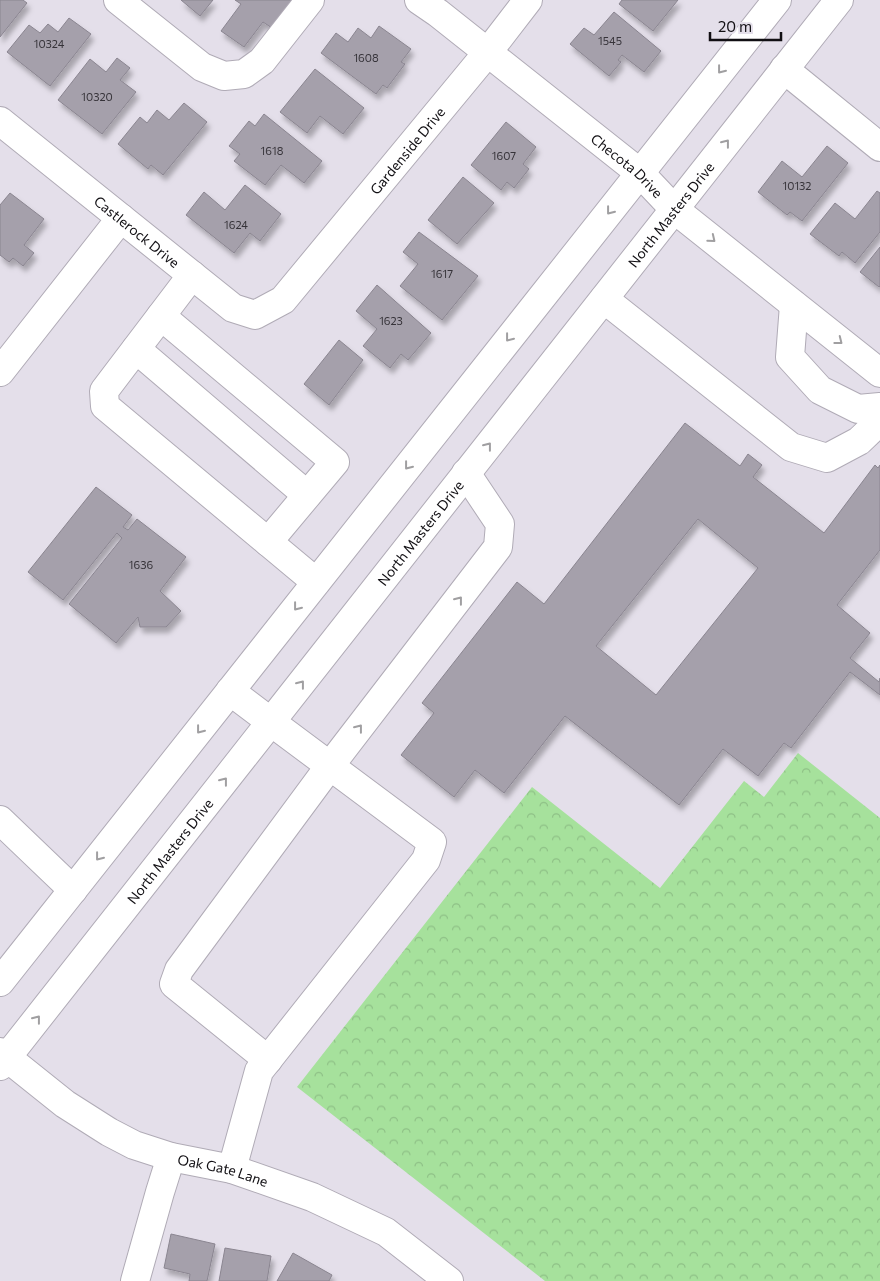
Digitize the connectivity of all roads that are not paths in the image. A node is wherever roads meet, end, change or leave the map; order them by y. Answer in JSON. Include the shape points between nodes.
{"nodes":[{"id":1,"x":118,"y":0,"type":"edge"},
{"id":2,"x":310,"y":0,"type":"edge"},
{"id":3,"x":419,"y":0,"type":"edge"},
{"id":4,"x":528,"y":0,"type":"edge"},
{"id":5,"x":777,"y":0,"type":"edge"},
{"id":6,"x":840,"y":0,"type":"edge"},
{"id":7,"x":488,"y":52,"type":"junction"},
{"id":8,"x":784,"y":69,"type":"junction"},
{"id":9,"x":0,"y":121,"type":"edge"},
{"id":10,"x":880,"y":147,"type":"edge"},
{"id":11,"x":640,"y":173,"type":"junction"},
{"id":12,"x":674,"y":209,"type":"junction"},
{"id":13,"x":121,"y":218,"type":"junction"},
{"id":14,"x":192,"y":275,"type":"junction"},
{"id":15,"x":604,"y":299,"type":"junction"},
{"id":16,"x":283,"y":300,"type":"joint"},
{"id":17,"x":794,"y":305,"type":"junction"},
{"id":18,"x":161,"y":316,"type":"junction"},
{"id":19,"x":136,"y":349,"type":"junction"},
{"id":20,"x":0,"y":372,"type":"edge"},
{"id":21,"x":880,"y":373,"type":"edge"},
{"id":22,"x":880,"y":407,"type":"edge"},
{"id":23,"x":880,"y":421,"type":"edge"},
{"id":24,"x":466,"y":473,"type":"junction"},
{"id":25,"x":307,"y":495,"type":"junction"},
{"id":26,"x":268,"y":542,"type":"junction"},
{"id":27,"x":316,"y":582,"type":"junction"},
{"id":28,"x":230,"y":691,"type":"junction"},
{"id":29,"x":271,"y":722,"type":"junction"},
{"id":30,"x":330,"y":767,"type":"junction"},
{"id":31,"x":0,"y":820,"type":"edge"},
{"id":32,"x":73,"y":890,"type":"junction"},
{"id":33,"x":0,"y":982,"type":"edge"},
{"id":34,"x":2,"y":1059,"type":"edge"},
{"id":35,"x":268,"y":1060,"type":"junction"},
{"id":36,"x":171,"y":1157,"type":"junction"},
{"id":37,"x":232,"y":1169,"type":"junction"},
{"id":38,"x":135,"y":1281,"type":"edge"},
{"id":39,"x":449,"y":1281,"type":"edge"}],
"edges":[{"from":1,"to":2,"type":"main road","via":[[202,67],[224,76],[244,74],[262,61]]},
{"from":3,"to":7,"type":"main road","name":"Checota Drive"},
{"from":4,"to":7,"type":"main road","name":"Gardenside Drive"},
{"from":5,"to":11,"type":"main road","one_way":true},
{"from":6,"to":8,"type":"main road","name":"North Masters Drive"},
{"from":7,"to":11,"type":"main road","name":"Checota Drive"},
{"from":7,"to":16,"type":"main road","name":"Gardenside Drive"},
{"from":8,"to":10,"type":"main road"},
{"from":12,"to":8,"type":"main road","name":"North Masters Drive","one_way":true},
{"from":9,"to":13,"type":"main road","name":"Castlerock Drive"},
{"from":11,"to":12,"type":"main road","name":"Checota Drive"},
{"from":11,"to":27,"type":"main road","one_way":true},
{"from":12,"to":15,"type":"main road","name":"North Masters Drive"},
{"from":12,"to":17,"type":"main road","name":"Checota Drive","one_way":true},
{"from":13,"to":14,"type":"main road","name":"Castlerock Drive"},
{"from":13,"to":20,"type":"main road"},
{"from":14,"to":16,"type":"main road","name":"Castlerock Drive","via":[[233,308],[255,315]]},
{"from":14,"to":18,"type":"main road"},
{"from":15,"to":23,"type":"main road","via":[[791,447],[827,458],[859,441]]},
{"from":24,"to":15,"type":"main road","name":"North Masters Drive","one_way":true},
{"from":17,"to":21,"type":"main road","name":"Checota Drive","one_way":true},
{"from":17,"to":22,"type":"main road","via":[[790,357],[820,390],[858,409]]},
{"from":18,"to":19,"type":"main road"},
{"from":18,"to":25,"type":"main road","via":[[335,462]]},
{"from":19,"to":25,"type":"main road"},
{"from":19,"to":26,"type":"main road","via":[[104,391],[105,406]]},
{"from":29,"to":24,"type":"main road","name":"North Masters Drive","one_way":true},
{"from":30,"to":24,"type":"main road","one_way":true,"via":[[498,547],[500,524]]},
{"from":25,"to":26,"type":"main road"},
{"from":26,"to":27,"type":"main road"},
{"from":27,"to":28,"type":"main road","one_way":true},
{"from":28,"to":29,"type":"main road"},
{"from":28,"to":32,"type":"main road","one_way":true},
{"from":29,"to":30,"type":"main road"},
{"from":34,"to":29,"type":"main road","name":"North Masters Drive","one_way":true},
{"from":30,"to":35,"type":"main road","via":[[180,970],[174,984]]},
{"from":30,"to":35,"type":"main road","via":[[432,842],[426,860]]},
{"from":31,"to":32,"type":"main road"},
{"from":32,"to":33,"type":"main road"},
{"from":34,"to":36,"type":"main road","name":"Oak Gate Lane","via":[[109,1132],[134,1145]]},
{"from":35,"to":37,"type":"main road","via":[[259,1071]]},
{"from":36,"to":37,"type":"main road","name":"Oak Gate Lane"},
{"from":36,"to":38,"type":"main road"},
{"from":37,"to":39,"type":"main road","name":"Oak Gate Lane","via":[[312,1197],[386,1232]]}]}
